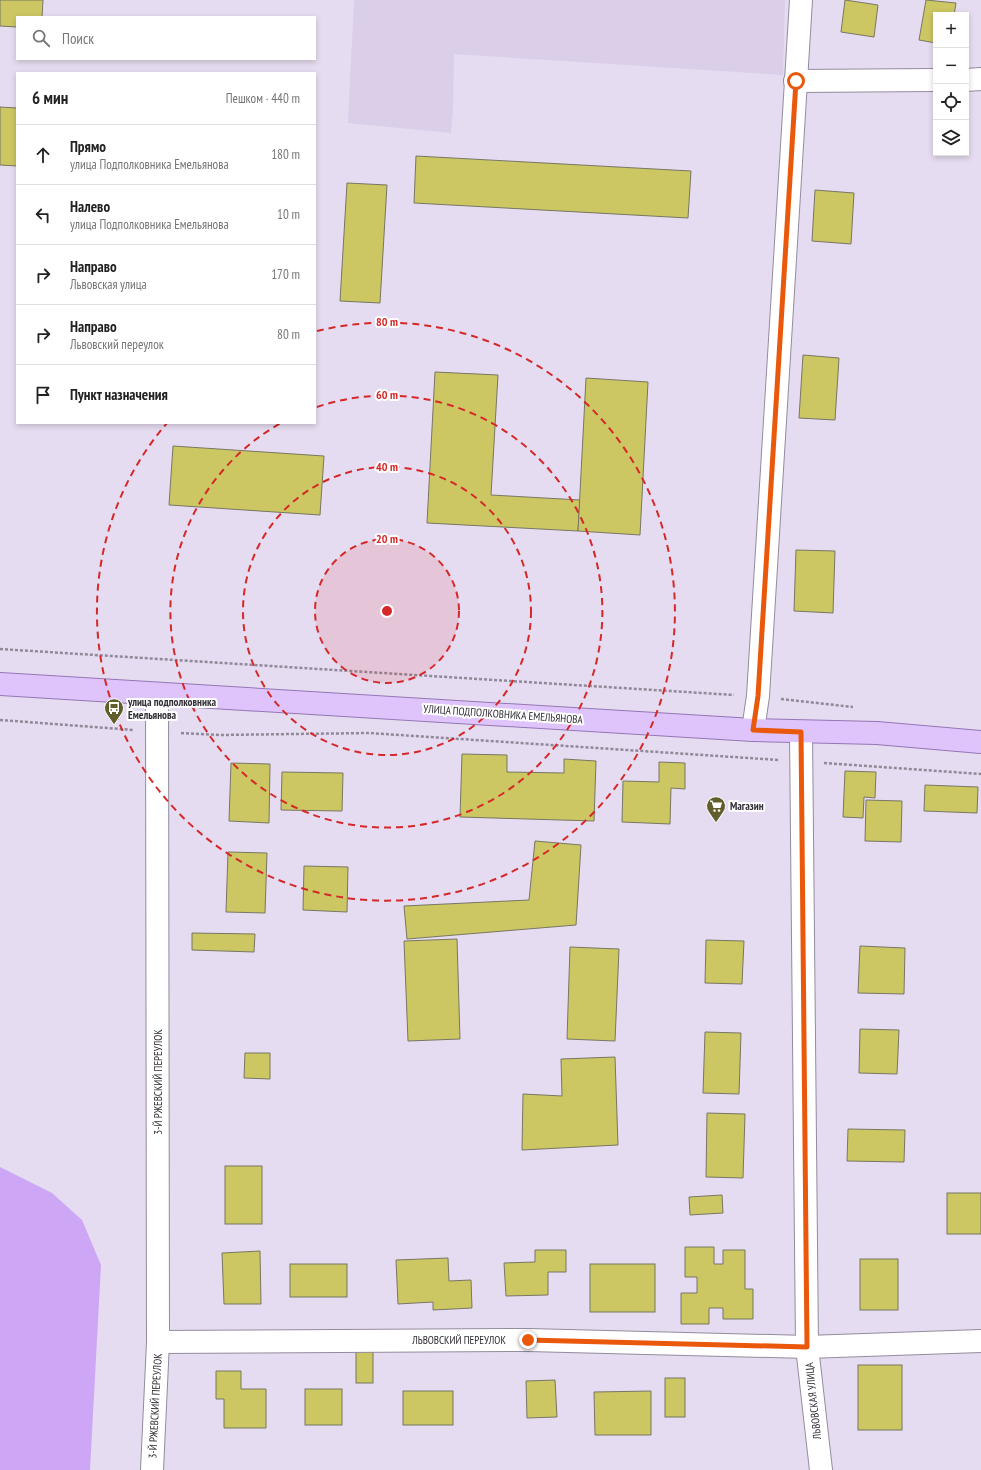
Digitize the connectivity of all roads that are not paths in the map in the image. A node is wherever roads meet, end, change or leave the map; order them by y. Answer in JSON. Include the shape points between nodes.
{"nodes":[{"id":1,"x":801,"y":0,"type":"edge"},
{"id":2,"x":981,"y":79,"type":"edge"},
{"id":3,"x":933,"y":80,"type":"edge"},
{"id":4,"x":969,"y":80,"type":"edge"},
{"id":5,"x":796,"y":81,"type":"junction"},
{"id":6,"x":0,"y":684,"type":"edge"},
{"id":7,"x":157,"y":694,"type":"junction"},
{"id":8,"x":753,"y":730,"type":"junction"},
{"id":9,"x":801,"y":732,"type":"junction"},
{"id":10,"x":981,"y":742,"type":"edge"},
{"id":11,"x":981,"y":1341,"type":"edge"},
{"id":12,"x":158,"y":1342,"type":"junction"},
{"id":13,"x":807,"y":1347,"type":"junction"},
{"id":14,"x":152,"y":1470,"type":"edge"},
{"id":15,"x":821,"y":1470,"type":"edge"}],
"edges":[{"from":1,"to":5,"type":"street"},
{"from":2,"to":4,"type":"street"},
{"from":3,"to":5,"type":"street"},
{"from":5,"to":8,"type":"street","via":[[758,696]]},
{"from":6,"to":7,"type":"main road","name":"УЛИЦА ПОДПОЛКОВНИКА ЕМЕЛЬЯНОВА"},
{"from":7,"to":8,"type":"main road","name":"УЛИЦА ПОДПОЛКОВНИКА ЕМЕЛЬЯНОВА"},
{"from":7,"to":12,"type":"street","name":"3-Й РЖЕВСКИЙ ПЕРЕУЛОК"},
{"from":8,"to":9,"type":"main road","name":"УЛИЦА ПОДПОЛКОВНИКА ЕМЕЛЬЯНОВА"},
{"from":9,"to":10,"type":"main road","name":"УЛИЦА ПОДПОЛКОВНИКА ЕМЕЛЬЯНОВА","via":[[877,733]]},
{"from":9,"to":13,"type":"street","name":"ЛЬВОВСКАЯ УЛИЦА"},
{"from":11,"to":13,"type":"street","name":"ЛЬВОВСКИЙ ПЕРЕУЛОК"},
{"from":12,"to":13,"type":"street","name":"ЛЬВОВСКИЙ ПЕРЕУЛОК","via":[[528,1340]]},
{"from":12,"to":14,"type":"street","name":"3-Й РЖЕВСКИЙ ПЕРЕУЛОК"},
{"from":13,"to":15,"type":"street","name":"ЛЬВОВСКАЯ УЛИЦА"}]}
